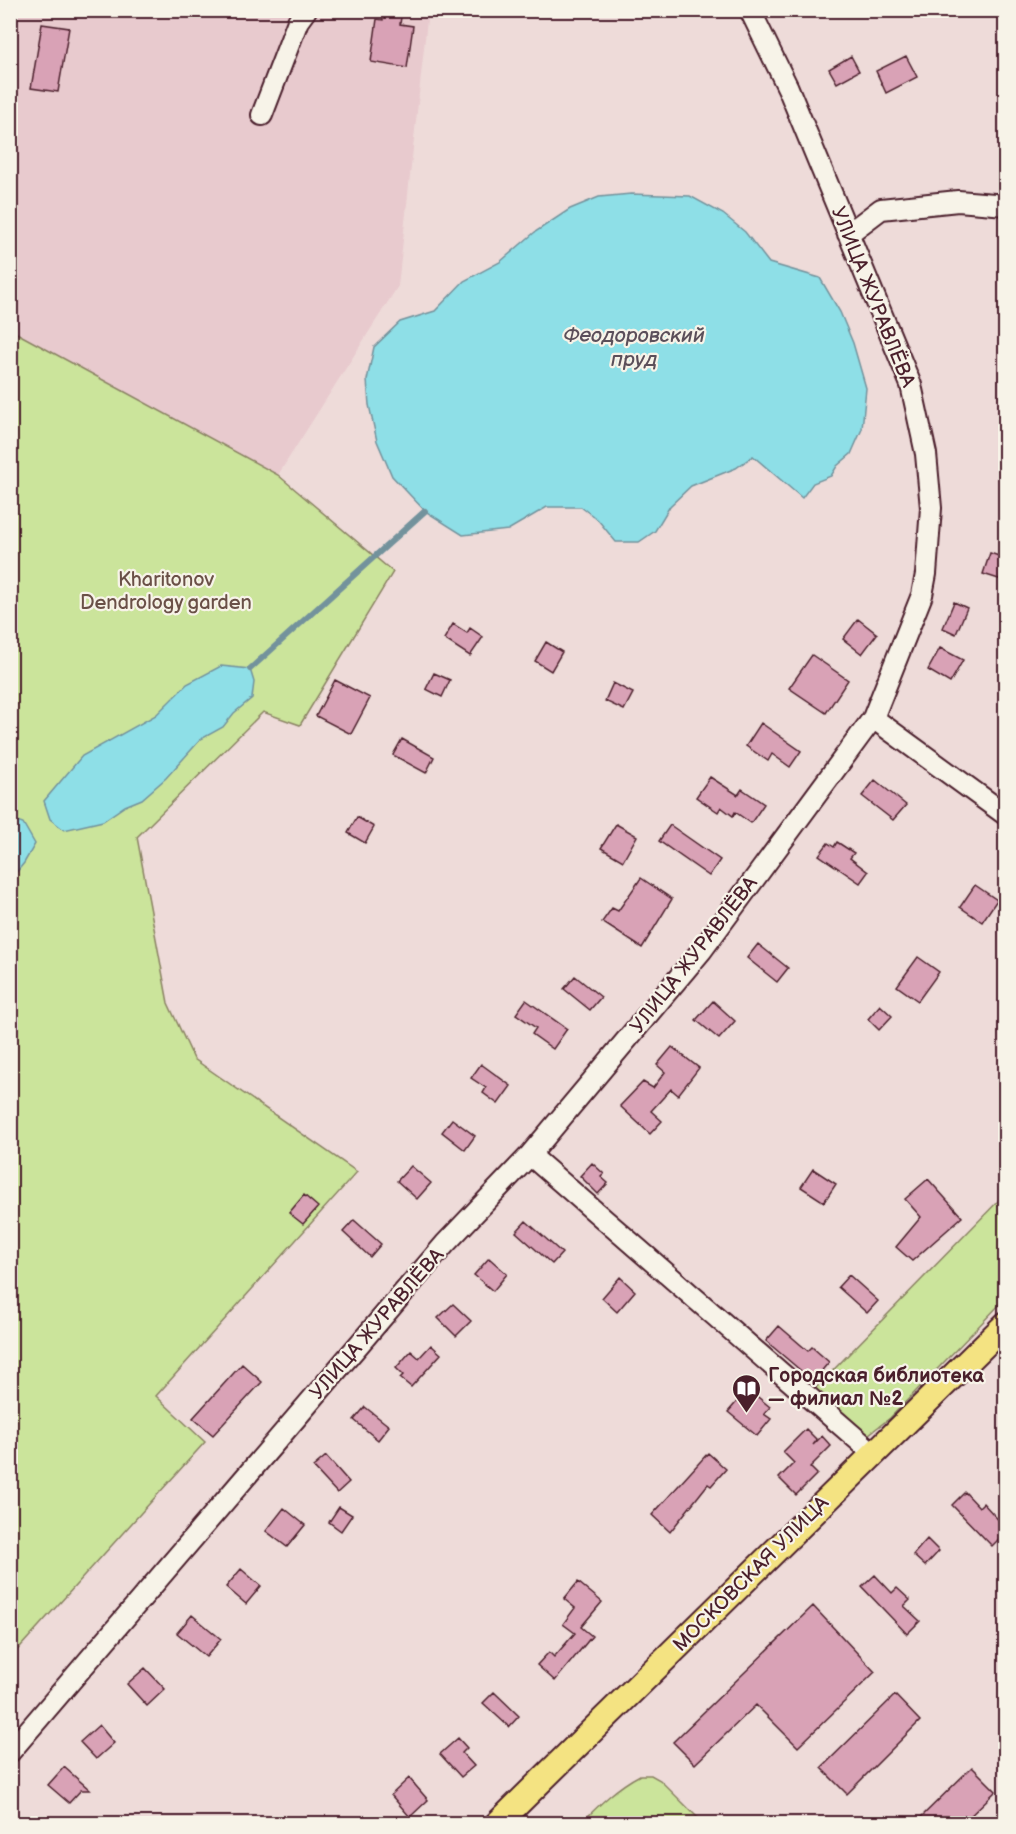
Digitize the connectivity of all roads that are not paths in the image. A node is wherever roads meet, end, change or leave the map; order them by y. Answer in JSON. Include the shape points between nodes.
{"nodes":[{"id":1,"x":306,"y":10,"type":"edge"},
{"id":2,"x":750,"y":10,"type":"edge"},
{"id":3,"x":262,"y":115,"type":"dead end"},
{"id":4,"x":1005,"y":205,"type":"edge"},
{"id":5,"x":848,"y":234,"type":"junction"},
{"id":6,"x":873,"y":718,"type":"junction"},
{"id":7,"x":1005,"y":814,"type":"edge"},
{"id":8,"x":530,"y":1155,"type":"junction"},
{"id":9,"x":1005,"y":1324,"type":"edge"},
{"id":10,"x":873,"y":1453,"type":"junction"},
{"id":11,"x":10,"y":1752,"type":"edge"},
{"id":12,"x":497,"y":1824,"type":"edge"}],
"edges":[{"from":1,"to":3,"type":"street","via":[[298,21]]},
{"from":2,"to":5,"type":"street","name":"УЛИЦА ЖУРАВЛЁВА","via":[[788,88]]},
{"from":4,"to":5,"type":"street","via":[[958,201],[881,209]]},
{"from":5,"to":6,"type":"street","name":"УЛИЦА ЖУРАВЛЁВА","via":[[911,384],[926,454],[931,508],[922,595]]},
{"from":6,"to":7,"type":"street"},
{"from":6,"to":8,"type":"street","name":"УЛИЦА ЖУРАВЛЁВА","via":[[702,950]]},
{"from":8,"to":10,"type":"street"},
{"from":8,"to":11,"type":"street","name":"УЛИЦА ЖУРАВЛЁВА","via":[[445,1244]]},
{"from":9,"to":10,"type":"main road","name":"МОСКОВСКАЯ УЛИЦА"},
{"from":10,"to":12,"type":"main road","name":"МОСКОВСКАЯ УЛИЦА"}]}
